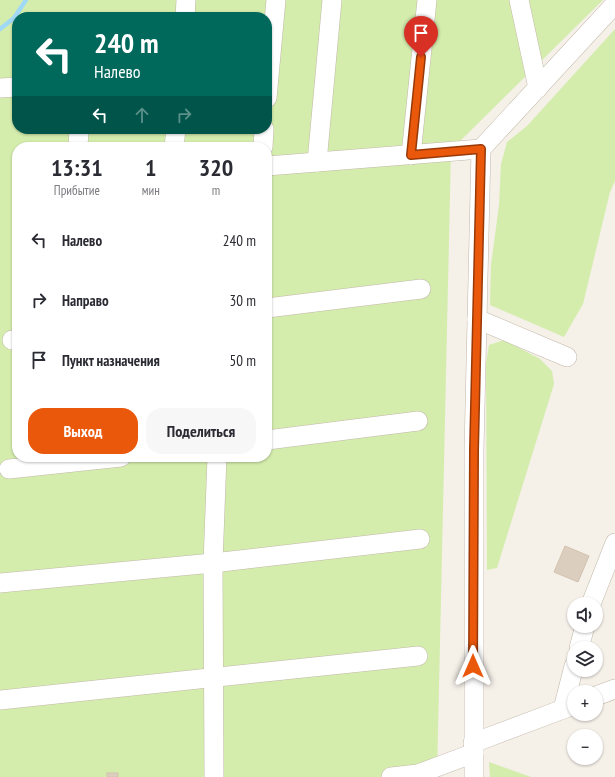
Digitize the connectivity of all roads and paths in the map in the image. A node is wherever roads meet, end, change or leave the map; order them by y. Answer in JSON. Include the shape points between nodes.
{"nodes":[{"id":1,"x":186,"y":0,"type":"edge"},
{"id":2,"x":276,"y":0,"type":"edge"},
{"id":3,"x":332,"y":0,"type":"edge"},
{"id":4,"x":427,"y":0,"type":"edge"},
{"id":5,"x":519,"y":0,"type":"edge"},
{"id":6,"x":615,"y":4,"type":"edge"},
{"id":7,"x":185,"y":12,"type":"edge"},
{"id":8,"x":272,"y":44,"type":"edge"},
{"id":9,"x":12,"y":87,"type":"edge"},
{"id":10,"x":0,"y":88,"type":"edge"},
{"id":11,"x":538,"y":88,"type":"junction"},
{"id":12,"x":481,"y":149,"type":"junction"},
{"id":13,"x":411,"y":155,"type":"junction"},
{"id":14,"x":317,"y":162,"type":"junction"},
{"id":15,"x":272,"y":166,"type":"edge"},
{"id":16,"x":421,"y":289,"type":"dead end"},
{"id":17,"x":272,"y":307,"type":"edge"},
{"id":18,"x":477,"y":319,"type":"junction"},
{"id":19,"x":567,"y":356,"type":"dead end"},
{"id":20,"x":418,"y":421,"type":"dead end"},
{"id":21,"x":272,"y":439,"type":"edge"},
{"id":22,"x":74,"y":462,"type":"edge"},
{"id":23,"x":218,"y":462,"type":"edge"},
{"id":24,"x":9,"y":469,"type":"dead end"},
{"id":25,"x":420,"y":539,"type":"dead end"},
{"id":26,"x":615,"y":543,"type":"edge"},
{"id":27,"x":213,"y":563,"type":"junction"},
{"id":28,"x":0,"y":583,"type":"edge"},
{"id":29,"x":594,"y":597,"type":"edge"},
{"id":30,"x":418,"y":656,"type":"dead end"},
{"id":31,"x":214,"y":678,"type":"junction"},
{"id":32,"x":615,"y":689,"type":"edge"},
{"id":33,"x":603,"y":693,"type":"edge"},
{"id":34,"x":0,"y":700,"type":"edge"},
{"id":35,"x":567,"y":707,"type":"edge"},
{"id":36,"x":473,"y":748,"type":"junction"},
{"id":37,"x":214,"y":777,"type":"edge"},
{"id":38,"x":391,"y":777,"type":"edge"},
{"id":39,"x":474,"y":777,"type":"edge"}],
"edges":[{"from":1,"to":7,"type":"street"},
{"from":2,"to":8,"type":"street"},
{"from":3,"to":14,"type":"street"},
{"from":4,"to":13,"type":"street"},
{"from":5,"to":11,"type":"street"},
{"from":6,"to":11,"type":"street"},
{"from":9,"to":10,"type":"street"},
{"from":11,"to":12,"type":"street"},
{"from":12,"to":13,"type":"street"},
{"from":12,"to":18,"type":"street"},
{"from":13,"to":14,"type":"street"},
{"from":14,"to":15,"type":"street"},
{"from":16,"to":17,"type":"street"},
{"from":18,"to":19,"type":"street"},
{"from":18,"to":36,"type":"street"},
{"from":20,"to":21,"type":"street"},
{"from":22,"to":24,"type":"street"},
{"from":23,"to":27,"type":"street"},
{"from":25,"to":27,"type":"street"},
{"from":26,"to":29,"type":"street"},
{"from":27,"to":28,"type":"street"},
{"from":27,"to":31,"type":"street"},
{"from":30,"to":31,"type":"street"},
{"from":31,"to":34,"type":"street"},
{"from":31,"to":37,"type":"street"},
{"from":32,"to":33,"type":"street"},
{"from":35,"to":36,"type":"street"},
{"from":36,"to":38,"type":"street","via":[[418,774]]},
{"from":36,"to":39,"type":"street"}]}
